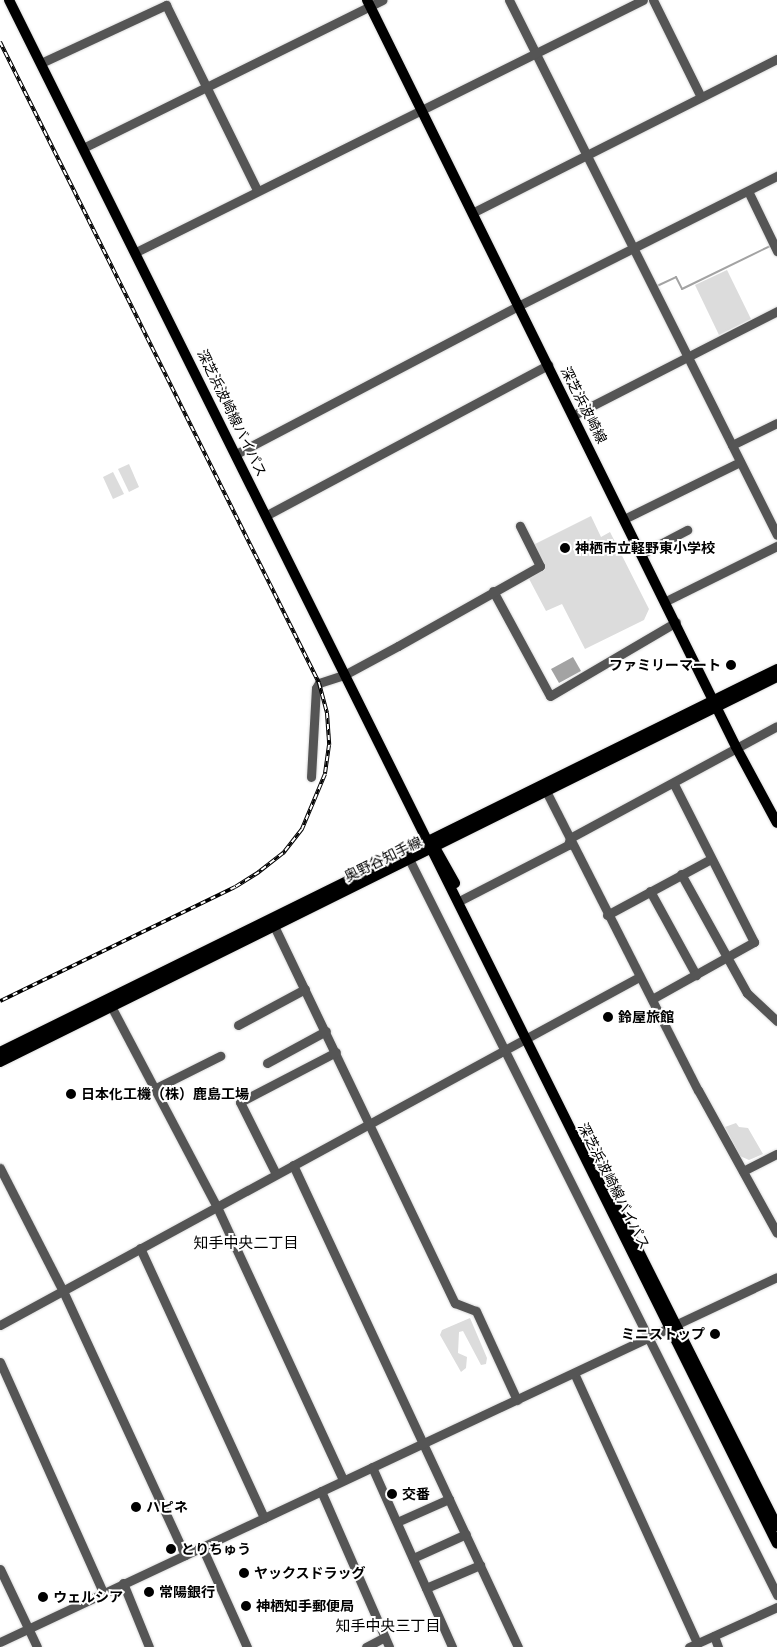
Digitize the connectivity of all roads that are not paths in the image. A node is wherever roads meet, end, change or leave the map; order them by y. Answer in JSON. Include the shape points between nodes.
{"nodes":[{"id":1,"x":9,"y":0,"type":"edge"},
{"id":2,"x":382,"y":0,"type":"edge"},
{"id":3,"x":509,"y":0,"type":"edge"},
{"id":4,"x":643,"y":0,"type":"edge"},
{"id":5,"x":653,"y":0,"type":"edge"},
{"id":6,"x":368,"y":3,"type":"edge"},
{"id":7,"x":536,"y":54,"type":"junction"},
{"id":8,"x":777,"y":59,"type":"edge"},
{"id":9,"x":41,"y":63,"type":"junction"},
{"id":10,"x":205,"y":88,"type":"junction"},
{"id":11,"x":701,"y":97,"type":"junction"},
{"id":12,"x":421,"y":109,"type":"junction"},
{"id":13,"x":83,"y":148,"type":"junction"},
{"id":14,"x":586,"y":154,"type":"junction"},
{"id":15,"x":777,"y":176,"type":"edge"},
{"id":16,"x":257,"y":190,"type":"junction"},
{"id":17,"x":748,"y":191,"type":"junction"},
{"id":18,"x":472,"y":213,"type":"junction"},
{"id":19,"x":634,"y":249,"type":"junction"},
{"id":20,"x":777,"y":251,"type":"edge"},
{"id":21,"x":136,"y":252,"type":"junction"},
{"id":22,"x":518,"y":306,"type":"junction"},
{"id":23,"x":777,"y":311,"type":"edge"},
{"id":24,"x":687,"y":355,"type":"junction"},
{"id":25,"x":548,"y":365,"type":"junction"},
{"id":26,"x":574,"y":415,"type":"junction"},
{"id":27,"x":777,"y":423,"type":"edge"},
{"id":28,"x":732,"y":446,"type":"junction"},
{"id":29,"x":236,"y":454,"type":"junction"},
{"id":30,"x":740,"y":462,"type":"junction"},
{"id":31,"x":267,"y":515,"type":"junction"},
{"id":32,"x":626,"y":518,"type":"junction"},
{"id":33,"x":520,"y":526,"type":"dead end"},
{"id":34,"x":688,"y":530,"type":"dead end"},
{"id":35,"x":777,"y":535,"type":"edge"},
{"id":36,"x":777,"y":546,"type":"edge"},
{"id":37,"x":643,"y":553,"type":"junction"},
{"id":38,"x":494,"y":591,"type":"junction"},
{"id":39,"x":666,"y":601,"type":"junction"},
{"id":40,"x":676,"y":622,"type":"junction"},
{"id":41,"x":777,"y":669,"type":"edge"},
{"id":42,"x":346,"y":674,"type":"junction"},
{"id":43,"x":777,"y":677,"type":"edge"},
{"id":44,"x":715,"y":704,"type":"junction"},
{"id":45,"x":777,"y":726,"type":"edge"},
{"id":46,"x":736,"y":747,"type":"junction"},
{"id":47,"x":311,"y":777,"type":"dead end"},
{"id":48,"x":674,"y":784,"type":"junction"},
{"id":49,"x":546,"y":791,"type":"junction"},
{"id":50,"x":776,"y":821,"type":"edge"},
{"id":51,"x":570,"y":838,"type":"junction"},
{"id":52,"x":428,"y":840,"type":"junction"},
{"id":53,"x":434,"y":849,"type":"junction"},
{"id":54,"x":711,"y":859,"type":"junction"},
{"id":55,"x":410,"y":861,"type":"junction"},
{"id":56,"x":681,"y":874,"type":"junction"},
{"id":57,"x":650,"y":891,"type":"junction"},
{"id":58,"x":463,"y":899,"type":"junction"},
{"id":59,"x":607,"y":915,"type":"junction"},
{"id":60,"x":275,"y":928,"type":"junction"},
{"id":61,"x":726,"y":958,"type":"junction"},
{"id":62,"x":696,"y":975,"type":"junction"},
{"id":63,"x":639,"y":977,"type":"junction"},
{"id":64,"x":305,"y":989,"type":"junction"},
{"id":65,"x":652,"y":998,"type":"junction"},
{"id":66,"x":112,"y":1008,"type":"junction"},
{"id":67,"x":777,"y":1022,"type":"edge"},
{"id":68,"x":238,"y":1025,"type":"dead end"},
{"id":69,"x":326,"y":1031,"type":"junction"},
{"id":70,"x":527,"y":1036,"type":"junction"},
{"id":71,"x":503,"y":1051,"type":"junction"},
{"id":72,"x":0,"y":1052,"type":"edge"},
{"id":73,"x":336,"y":1052,"type":"junction"},
{"id":74,"x":220,"y":1056,"type":"dead end"},
{"id":75,"x":0,"y":1062,"type":"edge"},
{"id":76,"x":267,"y":1064,"type":"dead end"},
{"id":77,"x":156,"y":1088,"type":"junction"},
{"id":78,"x":372,"y":1123,"type":"junction"},
{"id":79,"x":777,"y":1154,"type":"edge"},
{"id":80,"x":293,"y":1164,"type":"junction"},
{"id":81,"x":0,"y":1168,"type":"edge"},
{"id":82,"x":743,"y":1171,"type":"junction"},
{"id":83,"x":276,"y":1174,"type":"junction"},
{"id":84,"x":217,"y":1207,"type":"junction"},
{"id":85,"x":777,"y":1233,"type":"edge"},
{"id":86,"x":140,"y":1248,"type":"junction"},
{"id":87,"x":777,"y":1276,"type":"edge"},
{"id":88,"x":63,"y":1291,"type":"junction"},
{"id":89,"x":0,"y":1325,"type":"edge"},
{"id":90,"x":673,"y":1327,"type":"junction"},
{"id":91,"x":648,"y":1339,"type":"junction"},
{"id":92,"x":0,"y":1362,"type":"edge"},
{"id":93,"x":574,"y":1373,"type":"junction"},
{"id":94,"x":517,"y":1400,"type":"junction"},
{"id":95,"x":423,"y":1444,"type":"junction"},
{"id":96,"x":372,"y":1467,"type":"junction"},
{"id":97,"x":343,"y":1480,"type":"junction"},
{"id":98,"x":321,"y":1491,"type":"junction"},
{"id":99,"x":449,"y":1499,"type":"junction"},
{"id":100,"x":770,"y":1512,"type":"edge"},
{"id":101,"x":264,"y":1518,"type":"junction"},
{"id":102,"x":398,"y":1522,"type":"junction"},
{"id":103,"x":777,"y":1526,"type":"edge"},
{"id":104,"x":466,"y":1534,"type":"junction"},
{"id":105,"x":777,"y":1544,"type":"edge"},
{"id":106,"x":202,"y":1547,"type":"junction"},
{"id":107,"x":185,"y":1554,"type":"junction"},
{"id":108,"x":413,"y":1558,"type":"junction"},
{"id":109,"x":480,"y":1565,"type":"junction"},
{"id":110,"x":0,"y":1569,"type":"edge"},
{"id":111,"x":123,"y":1583,"type":"junction"},
{"id":112,"x":426,"y":1588,"type":"junction"},
{"id":113,"x":103,"y":1592,"type":"junction"},
{"id":114,"x":777,"y":1595,"type":"edge"},
{"id":115,"x":777,"y":1607,"type":"edge"},
{"id":116,"x":27,"y":1629,"type":"junction"},
{"id":117,"x":714,"y":1636,"type":"junction"},
{"id":118,"x":385,"y":1637,"type":"junction"},
{"id":119,"x":0,"y":1642,"type":"edge"},
{"id":120,"x":694,"y":1645,"type":"edge"},
{"id":121,"x":37,"y":1647,"type":"edge"},
{"id":122,"x":149,"y":1647,"type":"edge"},
{"id":123,"x":247,"y":1647,"type":"edge"},
{"id":124,"x":366,"y":1647,"type":"edge"},
{"id":125,"x":390,"y":1647,"type":"edge"},
{"id":126,"x":452,"y":1647,"type":"edge"},
{"id":127,"x":518,"y":1647,"type":"edge"},
{"id":128,"x":718,"y":1647,"type":"edge"}],
"edges":[{"from":1,"to":9,"type":"main road","name":"深芝浜波崎線バイパス"},
{"from":2,"to":6,"type":"street"},
{"from":3,"to":7,"type":"street"},
{"from":4,"to":7,"type":"street"},
{"from":5,"to":11,"type":"street"},
{"from":6,"to":10,"type":"street","via":[[284,52]]},
{"from":6,"to":12,"type":"main road","name":"深芝浜波崎線"},
{"from":7,"to":12,"type":"street"},
{"from":7,"to":14,"type":"street"},
{"from":8,"to":11,"type":"street"},
{"from":9,"to":10,"type":"street","via":[[166,6]]},
{"from":9,"to":13,"type":"main road","name":"深芝浜波崎線バイパス"},
{"from":10,"to":13,"type":"street"},
{"from":10,"to":16,"type":"street"},
{"from":11,"to":14,"type":"street"},
{"from":12,"to":16,"type":"street"},
{"from":12,"to":18,"type":"main road","name":"深芝浜波崎線"},
{"from":13,"to":21,"type":"main road","name":"深芝浜波崎線バイパス"},
{"from":14,"to":18,"type":"street"},
{"from":14,"to":19,"type":"street"},
{"from":15,"to":17,"type":"street"},
{"from":16,"to":21,"type":"street"},
{"from":17,"to":19,"type":"street"},
{"from":17,"to":20,"type":"street"},
{"from":18,"to":22,"type":"main road","name":"深芝浜波崎線"},
{"from":19,"to":22,"type":"street"},
{"from":19,"to":24,"type":"street"},
{"from":21,"to":29,"type":"main road","name":"深芝浜波崎線バイパス"},
{"from":22,"to":25,"type":"main road","name":"深芝浜波崎線"},
{"from":22,"to":29,"type":"street"},
{"from":23,"to":24,"type":"street"},
{"from":24,"to":26,"type":"street"},
{"from":24,"to":28,"type":"street"},
{"from":25,"to":26,"type":"main road","name":"深芝浜波崎線"},
{"from":25,"to":31,"type":"street"},
{"from":26,"to":32,"type":"main road","name":"深芝浜波崎線"},
{"from":27,"to":28,"type":"street"},
{"from":28,"to":30,"type":"street"},
{"from":29,"to":31,"type":"main road","name":"深芝浜波崎線バイパス"},
{"from":30,"to":32,"type":"street"},
{"from":30,"to":35,"type":"street"},
{"from":31,"to":42,"type":"main road","name":"深芝浜波崎線バイパス"},
{"from":32,"to":37,"type":"main road","name":"深芝浜波崎線"},
{"from":33,"to":38,"type":"street","via":[[540,566]]},
{"from":34,"to":37,"type":"street"},
{"from":36,"to":39,"type":"street"},
{"from":37,"to":39,"type":"main road","name":"深芝浜波崎線"},
{"from":38,"to":40,"type":"street","via":[[550,696]]},
{"from":38,"to":42,"type":"street"},
{"from":39,"to":40,"type":"main road","name":"深芝浜波崎線"},
{"from":40,"to":44,"type":"main road","name":"深芝浜波崎線"},
{"from":41,"to":44,"type":"main road","name":"奥野谷知手線"},
{"from":42,"to":47,"type":"street","via":[[319,683],[316,688]]},
{"from":42,"to":52,"type":"main road","name":"深芝浜波崎線バイパス"},
{"from":43,"to":44,"type":"main road","name":"奥野谷知手線"},
{"from":44,"to":46,"type":"main road","name":"深芝浜波崎線"},
{"from":44,"to":49,"type":"main road","name":"奥野谷知手線"},
{"from":44,"to":52,"type":"main road","name":"奥野谷知手線"},
{"from":45,"to":46,"type":"street"},
{"from":46,"to":48,"type":"street"},
{"from":46,"to":50,"type":"main road","name":"深芝浜波崎線"},
{"from":48,"to":51,"type":"street"},
{"from":48,"to":54,"type":"street"},
{"from":49,"to":51,"type":"street"},
{"from":49,"to":53,"type":"main road","name":"奥野谷知手線"},
{"from":51,"to":58,"type":"street","via":[[568,845]]},
{"from":51,"to":59,"type":"street"},
{"from":52,"to":53,"type":"main road","name":"深芝浜波崎線バイパス"},
{"from":52,"to":72,"type":"main road","name":"奥野谷知手線"},
{"from":53,"to":55,"type":"main road","name":"奥野谷知手線"},
{"from":53,"to":58,"type":"main road","name":"深芝浜波崎線バイパス"},
{"from":53,"to":70,"type":"main road","name":"深芝浜波崎線バイパス"},
{"from":54,"to":56,"type":"street"},
{"from":54,"to":61,"type":"street","via":[[754,942]]},
{"from":55,"to":60,"type":"main road","name":"奥野谷知手線"},
{"from":55,"to":71,"type":"street"},
{"from":56,"to":57,"type":"street"},
{"from":56,"to":61,"type":"street"},
{"from":57,"to":59,"type":"street"},
{"from":57,"to":62,"type":"street"},
{"from":58,"to":70,"type":"main road","name":"深芝浜波崎線バイパス"},
{"from":59,"to":63,"type":"street"},
{"from":60,"to":64,"type":"street"},
{"from":60,"to":66,"type":"main road","name":"奥野谷知手線"},
{"from":61,"to":62,"type":"street"},
{"from":61,"to":67,"type":"street","via":[[748,993]]},
{"from":62,"to":65,"type":"street"},
{"from":63,"to":65,"type":"street"},
{"from":63,"to":70,"type":"street"},
{"from":64,"to":68,"type":"street"},
{"from":64,"to":69,"type":"street"},
{"from":65,"to":82,"type":"street"},
{"from":66,"to":75,"type":"main road","name":"奥野谷知手線"},
{"from":66,"to":77,"type":"street"},
{"from":69,"to":73,"type":"street"},
{"from":69,"to":76,"type":"street"},
{"from":70,"to":71,"type":"street"},
{"from":70,"to":90,"type":"main road","name":"深芝浜波崎線バイパス"},
{"from":71,"to":78,"type":"street"},
{"from":71,"to":91,"type":"street"},
{"from":73,"to":78,"type":"street"},
{"from":73,"to":83,"type":"street","via":[[240,1102]]},
{"from":74,"to":77,"type":"street"},
{"from":77,"to":84,"type":"street"},
{"from":78,"to":80,"type":"street"},
{"from":78,"to":94,"type":"street","via":[[455,1303],[476,1312]]},
{"from":79,"to":82,"type":"street"},
{"from":80,"to":83,"type":"street"},
{"from":80,"to":95,"type":"street"},
{"from":81,"to":88,"type":"street"},
{"from":82,"to":85,"type":"street"},
{"from":83,"to":84,"type":"street"},
{"from":84,"to":86,"type":"street"},
{"from":84,"to":97,"type":"street"},
{"from":86,"to":88,"type":"street"},
{"from":86,"to":101,"type":"street"},
{"from":87,"to":90,"type":"street"},
{"from":88,"to":89,"type":"street"},
{"from":88,"to":107,"type":"street"},
{"from":90,"to":91,"type":"street"},
{"from":90,"to":100,"type":"main road","name":"深芝浜波崎線バイパス"},
{"from":91,"to":93,"type":"street"},
{"from":91,"to":114,"type":"street"},
{"from":92,"to":113,"type":"street"},
{"from":93,"to":94,"type":"street"},
{"from":93,"to":120,"type":"street"},
{"from":94,"to":95,"type":"street"},
{"from":95,"to":96,"type":"street"},
{"from":95,"to":99,"type":"street"},
{"from":96,"to":97,"type":"street"},
{"from":96,"to":102,"type":"street"},
{"from":97,"to":98,"type":"street"},
{"from":98,"to":101,"type":"street"},
{"from":98,"to":118,"type":"street"},
{"from":99,"to":102,"type":"street"},
{"from":99,"to":104,"type":"street"},
{"from":100,"to":103,"type":"main road","name":"深芝浜波崎線バイパス"},
{"from":100,"to":105,"type":"main road","name":"深芝浜波崎線バイパス"},
{"from":101,"to":106,"type":"street"},
{"from":102,"to":108,"type":"street"},
{"from":104,"to":108,"type":"street"},
{"from":104,"to":109,"type":"street"},
{"from":106,"to":107,"type":"street"},
{"from":106,"to":123,"type":"street"},
{"from":107,"to":111,"type":"street"},
{"from":108,"to":112,"type":"street"},
{"from":109,"to":112,"type":"street"},
{"from":109,"to":127,"type":"street"},
{"from":110,"to":116,"type":"street"},
{"from":111,"to":113,"type":"street"},
{"from":111,"to":122,"type":"street"},
{"from":112,"to":126,"type":"street"},
{"from":113,"to":116,"type":"street"},
{"from":115,"to":117,"type":"street"},
{"from":116,"to":119,"type":"street"},
{"from":116,"to":121,"type":"street"},
{"from":117,"to":120,"type":"street"},
{"from":117,"to":128,"type":"street"},
{"from":118,"to":124,"type":"street"},
{"from":118,"to":125,"type":"street"}]}
